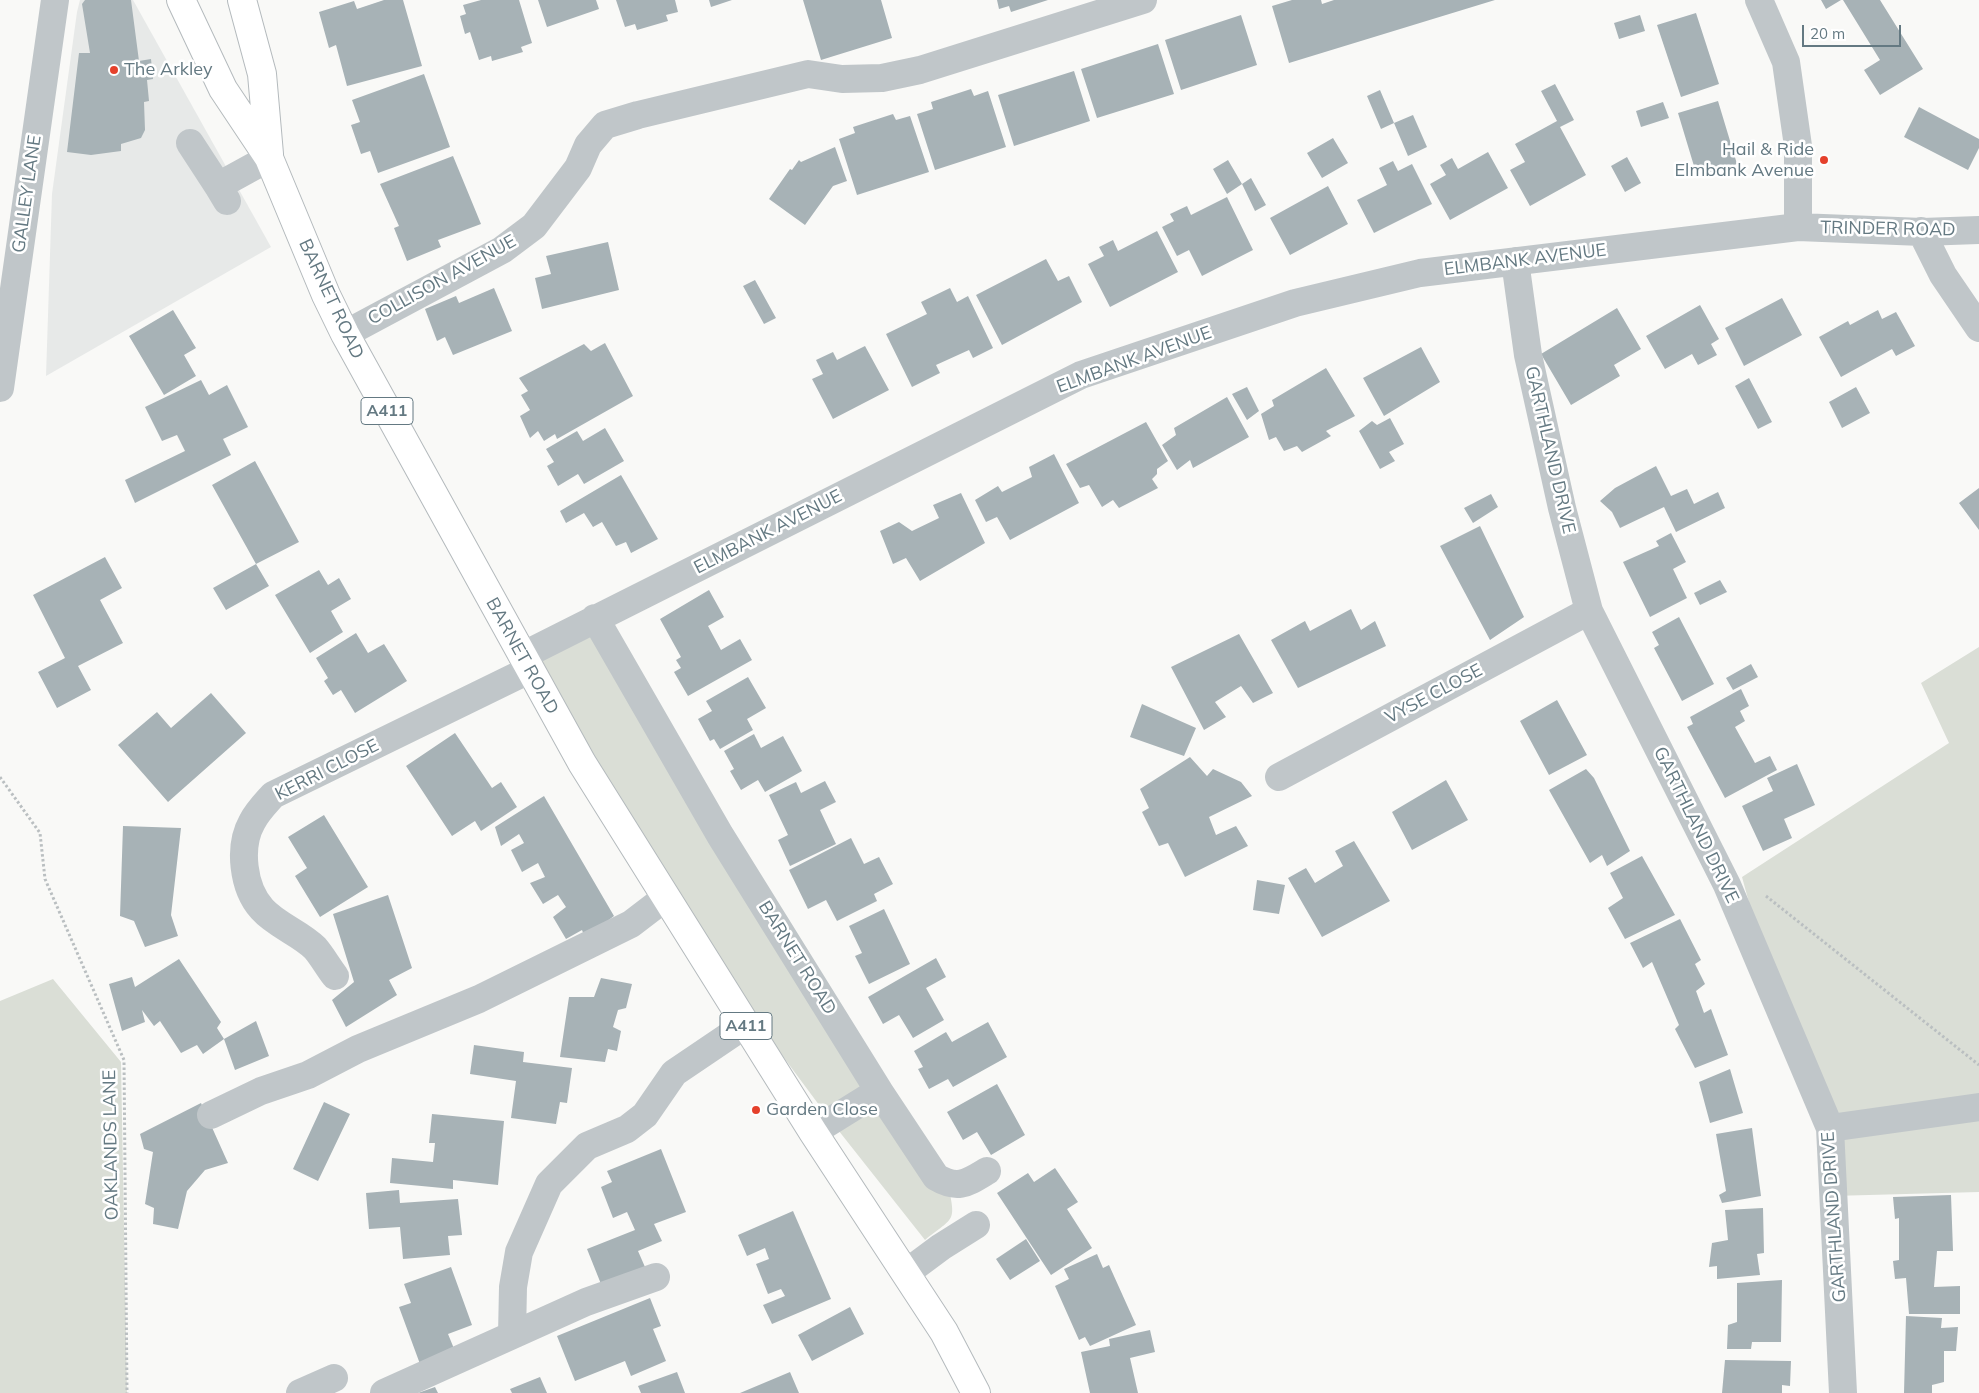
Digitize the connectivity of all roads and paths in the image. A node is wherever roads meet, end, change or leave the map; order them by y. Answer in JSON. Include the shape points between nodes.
{"nodes":[{"id":1,"x":55,"y":0,"type":"edge"},
{"id":2,"x":181,"y":0,"type":"edge"},
{"id":3,"x":242,"y":0,"type":"edge"},
{"id":4,"x":1143,"y":0,"type":"edge"},
{"id":5,"x":1759,"y":0,"type":"edge"},
{"id":6,"x":190,"y":143,"type":"dead end"},
{"id":7,"x":269,"y":158,"type":"junction"},
{"id":8,"x":1798,"y":227,"type":"junction"},
{"id":9,"x":1979,"y":230,"type":"edge"},
{"id":10,"x":1921,"y":232,"type":"junction"},
{"id":11,"x":1515,"y":261,"type":"junction"},
{"id":12,"x":1979,"y":328,"type":"edge"},
{"id":13,"x":345,"y":334,"type":"junction"},
{"id":14,"x":0,"y":388,"type":"edge"},
{"id":15,"x":1589,"y":611,"type":"junction"},
{"id":16,"x":595,"y":618,"type":"junction"},
{"id":17,"x":525,"y":663,"type":"junction"},
{"id":18,"x":0,"y":777,"type":"edge"},
{"id":19,"x":1279,"y":777,"type":"dead end"},
{"id":20,"x":1765,"y":895,"type":"dead end"},
{"id":21,"x":665,"y":898,"type":"junction"},
{"id":22,"x":335,"y":976,"type":"dead end"},
{"id":23,"x":745,"y":1025,"type":"junction"},
{"id":24,"x":1979,"y":1065,"type":"edge"},
{"id":25,"x":879,"y":1090,"type":"junction"},
{"id":26,"x":1979,"y":1107,"type":"edge"},
{"id":27,"x":211,"y":1115,"type":"dead end"},
{"id":28,"x":1830,"y":1128,"type":"junction"},
{"id":29,"x":813,"y":1132,"type":"junction"},
{"id":30,"x":987,"y":1171,"type":"dead end"},
{"id":31,"x":976,"y":1225,"type":"dead end"},
{"id":32,"x":906,"y":1273,"type":"junction"},
{"id":33,"x":656,"y":1277,"type":"dead end"},
{"id":34,"x":512,"y":1335,"type":"junction"},
{"id":35,"x":334,"y":1377,"type":"edge"},
{"id":36,"x":127,"y":1393,"type":"edge"},
{"id":37,"x":300,"y":1393,"type":"edge"},
{"id":38,"x":384,"y":1393,"type":"edge"},
{"id":39,"x":976,"y":1393,"type":"edge"},
{"id":40,"x":1843,"y":1393,"type":"edge"}],
"edges":[{"from":1,"to":14,"type":"street","name":"GALLEY LANE"},
{"from":2,"to":7,"type":"main road","name":"BARNET ROAD","number":"A411","via":[[223,89]]},
{"from":3,"to":7,"type":"main road","name":"BARNET ROAD","number":"A411","via":[[262,74]]},
{"from":4,"to":13,"type":"street","name":"COLLISON AVENUE","via":[[920,70],[882,78],[842,79],[808,74],[638,115],[606,126],[588,146],[578,168],[534,226],[502,250]]},
{"from":5,"to":8,"type":"street","via":[[1786,62],[1798,146]]},
{"from":6,"to":7,"type":"street","via":[[223,193]]},
{"from":7,"to":13,"type":"main road","name":"BARNET ROAD","number":"A411"},
{"from":8,"to":10,"type":"street","name":"TRINDER ROAD"},
{"from":8,"to":11,"type":"street","name":"ELMBANK AVENUE"},
{"from":9,"to":10,"type":"street","name":"TRINDER ROAD"},
{"from":10,"to":12,"type":"street","via":[[1943,275]]},
{"from":11,"to":15,"type":"street","name":"GARTHLAND DRIVE","via":[[1528,355]]},
{"from":11,"to":16,"type":"street","name":"ELMBANK AVENUE","via":[[1420,273],[1295,303],[1082,375]]},
{"from":13,"to":17,"type":"main road","name":"BARNET ROAD","number":"A411"},
{"from":15,"to":19,"type":"street","name":"VYSE CLOSE"},
{"from":15,"to":28,"type":"street","name":"GARTHLAND DRIVE","via":[[1727,885]]},
{"from":16,"to":17,"type":"street","name":"ELMBANK AVENUE"},
{"from":16,"to":25,"type":"street","name":"BARNET ROAD","via":[[720,835]]},
{"from":17,"to":21,"type":"main road","name":"BARNET ROAD","number":"A411","via":[[582,764]]},
{"from":17,"to":22,"type":"street","name":"KERRI CLOSE","via":[[273,795],[260,808],[245,841],[247,878],[254,898],[263,910],[314,948]]},
{"from":18,"to":36,"type":"path","name":"OAKLANDS LANE","via":[[40,833],[45,879],[124,1060]]},
{"from":20,"to":24,"type":"path"},
{"from":21,"to":23,"type":"main road","name":"BARNET ROAD","number":"A411"},
{"from":21,"to":27,"type":"street","via":[[631,924],[479,999]]},
{"from":23,"to":29,"type":"main road","name":"BARNET ROAD","number":"A411"},
{"from":23,"to":34,"type":"street","via":[[674,1073],[645,1115],[628,1129],[587,1146],[550,1184],[519,1252],[512,1287]]},
{"from":25,"to":29,"type":"street"},
{"from":25,"to":30,"type":"street","name":"BARNET ROAD","via":[[936,1177],[957,1185]]},
{"from":26,"to":28,"type":"street"},
{"from":28,"to":40,"type":"street","name":"GARTHLAND DRIVE"},
{"from":29,"to":32,"type":"main road","name":"BARNET ROAD","number":"A411"},
{"from":31,"to":32,"type":"street"},
{"from":32,"to":39,"type":"main road","name":"BARNET ROAD","number":"A411","via":[[944,1332]]},
{"from":33,"to":34,"type":"street","via":[[586,1302]]},
{"from":34,"to":38,"type":"street"},
{"from":35,"to":37,"type":"street"}]}
